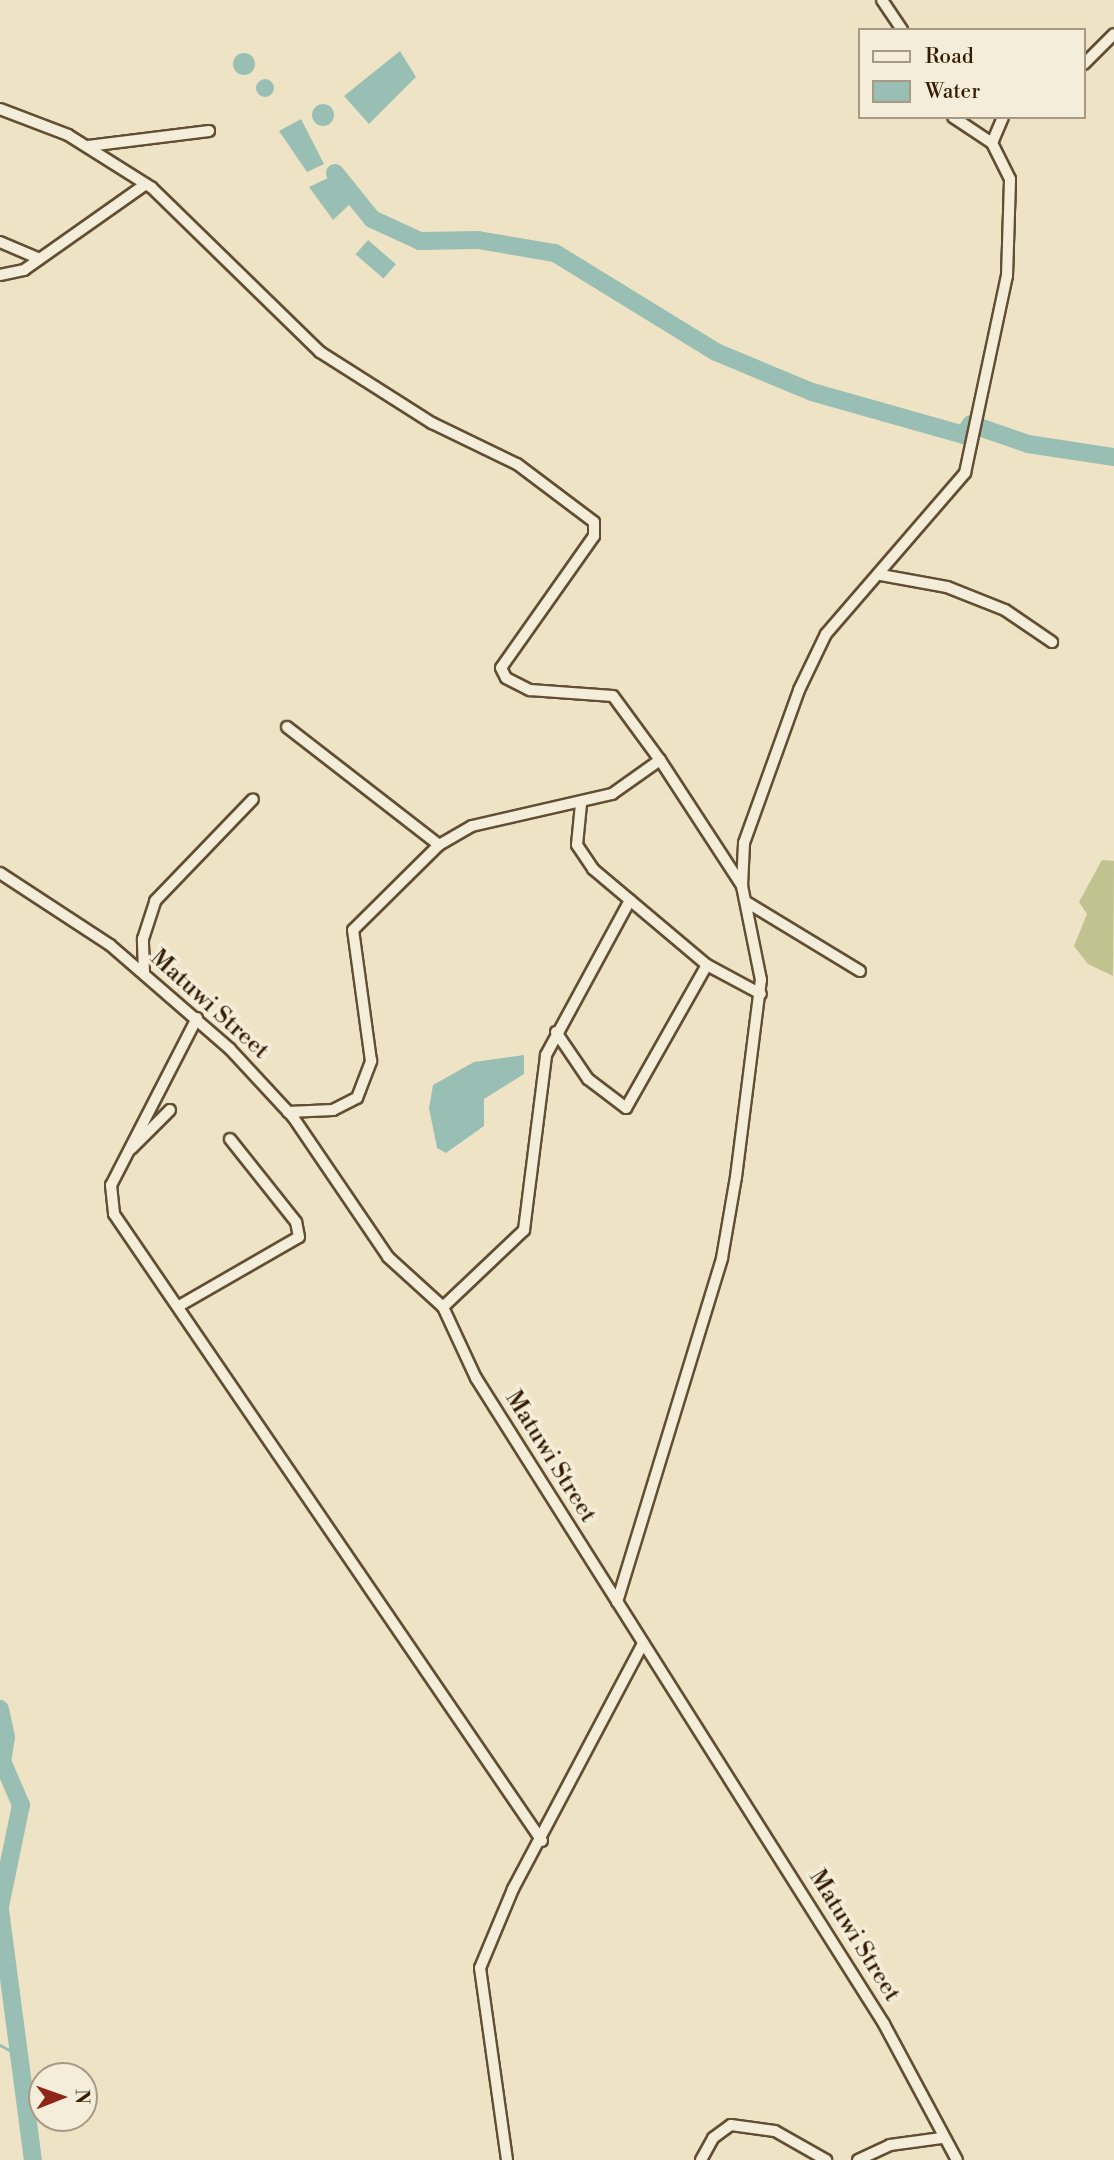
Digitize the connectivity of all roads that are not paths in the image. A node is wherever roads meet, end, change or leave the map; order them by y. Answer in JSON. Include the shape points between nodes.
{"nodes":[{"id":1,"x":882,"y":0,"type":"edge"},
{"id":2,"x":901,"y":28,"type":"edge"},
{"id":3,"x":1114,"y":34,"type":"edge"},
{"id":4,"x":1086,"y":62,"type":"edge"},
{"id":5,"x":0,"y":109,"type":"edge"},
{"id":6,"x":956,"y":119,"type":"edge"},
{"id":7,"x":1002,"y":119,"type":"edge"},
{"id":8,"x":209,"y":131,"type":"dead end"},
{"id":9,"x":992,"y":143,"type":"junction"},
{"id":10,"x":88,"y":146,"type":"junction"},
{"id":11,"x":146,"y":184,"type":"junction"},
{"id":12,"x":0,"y":242,"type":"edge"},
{"id":13,"x":40,"y":259,"type":"junction"},
{"id":14,"x":0,"y":275,"type":"edge"},
{"id":15,"x":881,"y":575,"type":"junction"},
{"id":16,"x":1052,"y":642,"type":"dead end"},
{"id":17,"x":287,"y":727,"type":"dead end"},
{"id":18,"x":660,"y":760,"type":"junction"},
{"id":19,"x":253,"y":799,"type":"dead end"},
{"id":20,"x":581,"y":804,"type":"junction"},
{"id":21,"x":439,"y":845,"type":"junction"},
{"id":22,"x":0,"y":873,"type":"edge"},
{"id":23,"x":742,"y":886,"type":"junction"},
{"id":24,"x":630,"y":900,"type":"junction"},
{"id":25,"x":748,"y":903,"type":"junction"},
{"id":26,"x":708,"y":965,"type":"junction"},
{"id":27,"x":860,"y":971,"type":"dead end"},
{"id":28,"x":144,"y":972,"type":"junction"},
{"id":29,"x":761,"y":994,"type":"junction"},
{"id":30,"x":198,"y":1017,"type":"junction"},
{"id":31,"x":556,"y":1032,"type":"junction"},
{"id":32,"x":170,"y":1110,"type":"dead end"},
{"id":33,"x":288,"y":1111,"type":"junction"},
{"id":34,"x":230,"y":1139,"type":"dead end"},
{"id":35,"x":123,"y":1156,"type":"junction"},
{"id":36,"x":179,"y":1306,"type":"junction"},
{"id":37,"x":443,"y":1307,"type":"junction"},
{"id":38,"x":617,"y":1602,"type":"junction"},
{"id":39,"x":643,"y":1643,"type":"junction"},
{"id":40,"x":542,"y":1841,"type":"junction"},
{"id":41,"x":942,"y":2138,"type":"junction"},
{"id":42,"x":507,"y":2160,"type":"edge"},
{"id":43,"x":701,"y":2160,"type":"edge"},
{"id":44,"x":826,"y":2160,"type":"edge"},
{"id":45,"x":858,"y":2160,"type":"edge"},
{"id":46,"x":957,"y":2160,"type":"edge"}],
"edges":[{"from":1,"to":2,"type":"street"},
{"from":3,"to":4,"type":"street"},
{"from":5,"to":10,"type":"street"},
{"from":6,"to":9,"type":"street"},
{"from":7,"to":9,"type":"street"},
{"from":8,"to":10,"type":"street"},
{"from":9,"to":15,"type":"street","via":[[1010,179],[1007,276],[969,458],[959,486]]},
{"from":10,"to":11,"type":"street"},
{"from":11,"to":13,"type":"street"},
{"from":11,"to":18,"type":"street","via":[[320,352],[432,423],[517,464],[594,522],[594,536],[501,668],[506,678],[530,690],[613,696]]},
{"from":12,"to":13,"type":"street"},
{"from":13,"to":14,"type":"street"},
{"from":15,"to":16,"type":"street","via":[[947,587],[1005,610]]},
{"from":15,"to":23,"type":"street","via":[[846,607],[809,667],[744,843]]},
{"from":17,"to":21,"type":"street"},
{"from":18,"to":20,"type":"street","via":[[624,787]]},
{"from":18,"to":23,"type":"street"},
{"from":19,"to":28,"type":"street","via":[[155,901],[143,939]]},
{"from":20,"to":21,"type":"street","via":[[483,821]]},
{"from":20,"to":24,"type":"street","via":[[580,854]]},
{"from":21,"to":33,"type":"street","via":[[353,930],[371,1061],[357,1098],[333,1110]]},
{"from":22,"to":28,"type":"street","name":"Matuwi Street"},
{"from":23,"to":25,"type":"street"},
{"from":24,"to":26,"type":"street"},
{"from":24,"to":31,"type":"street"},
{"from":25,"to":27,"type":"street"},
{"from":25,"to":29,"type":"street"},
{"from":26,"to":29,"type":"street"},
{"from":26,"to":31,"type":"street","via":[[626,1108],[588,1079]]},
{"from":28,"to":30,"type":"street","name":"Matuwi Street"},
{"from":29,"to":38,"type":"street","via":[[722,1258]]},
{"from":30,"to":33,"type":"street","name":"Matuwi Street"},
{"from":30,"to":35,"type":"street"},
{"from":31,"to":37,"type":"street","via":[[538,1101],[524,1230]]},
{"from":32,"to":35,"type":"street"},
{"from":33,"to":37,"type":"street","name":"Matuwi Street","via":[[388,1257]]},
{"from":34,"to":36,"type":"street","via":[[296,1222],[299,1237],[294,1245]]},
{"from":35,"to":36,"type":"street","via":[[108,1198],[114,1214]]},
{"from":36,"to":40,"type":"street"},
{"from":37,"to":38,"type":"street","name":"Matuwi Street","via":[[476,1378]]},
{"from":38,"to":39,"type":"street","name":"Matuwi Street"},
{"from":39,"to":40,"type":"street"},
{"from":39,"to":41,"type":"street","name":"Matuwi Street","via":[[884,2024]]},
{"from":40,"to":42,"type":"street","via":[[513,1889],[479,1974],[497,2058]]},
{"from":41,"to":45,"type":"street","via":[[890,2145]]},
{"from":41,"to":46,"type":"street","name":"Matuwi Street"},
{"from":43,"to":44,"type":"street","via":[[713,2138],[731,2125],[775,2131]]}]}
